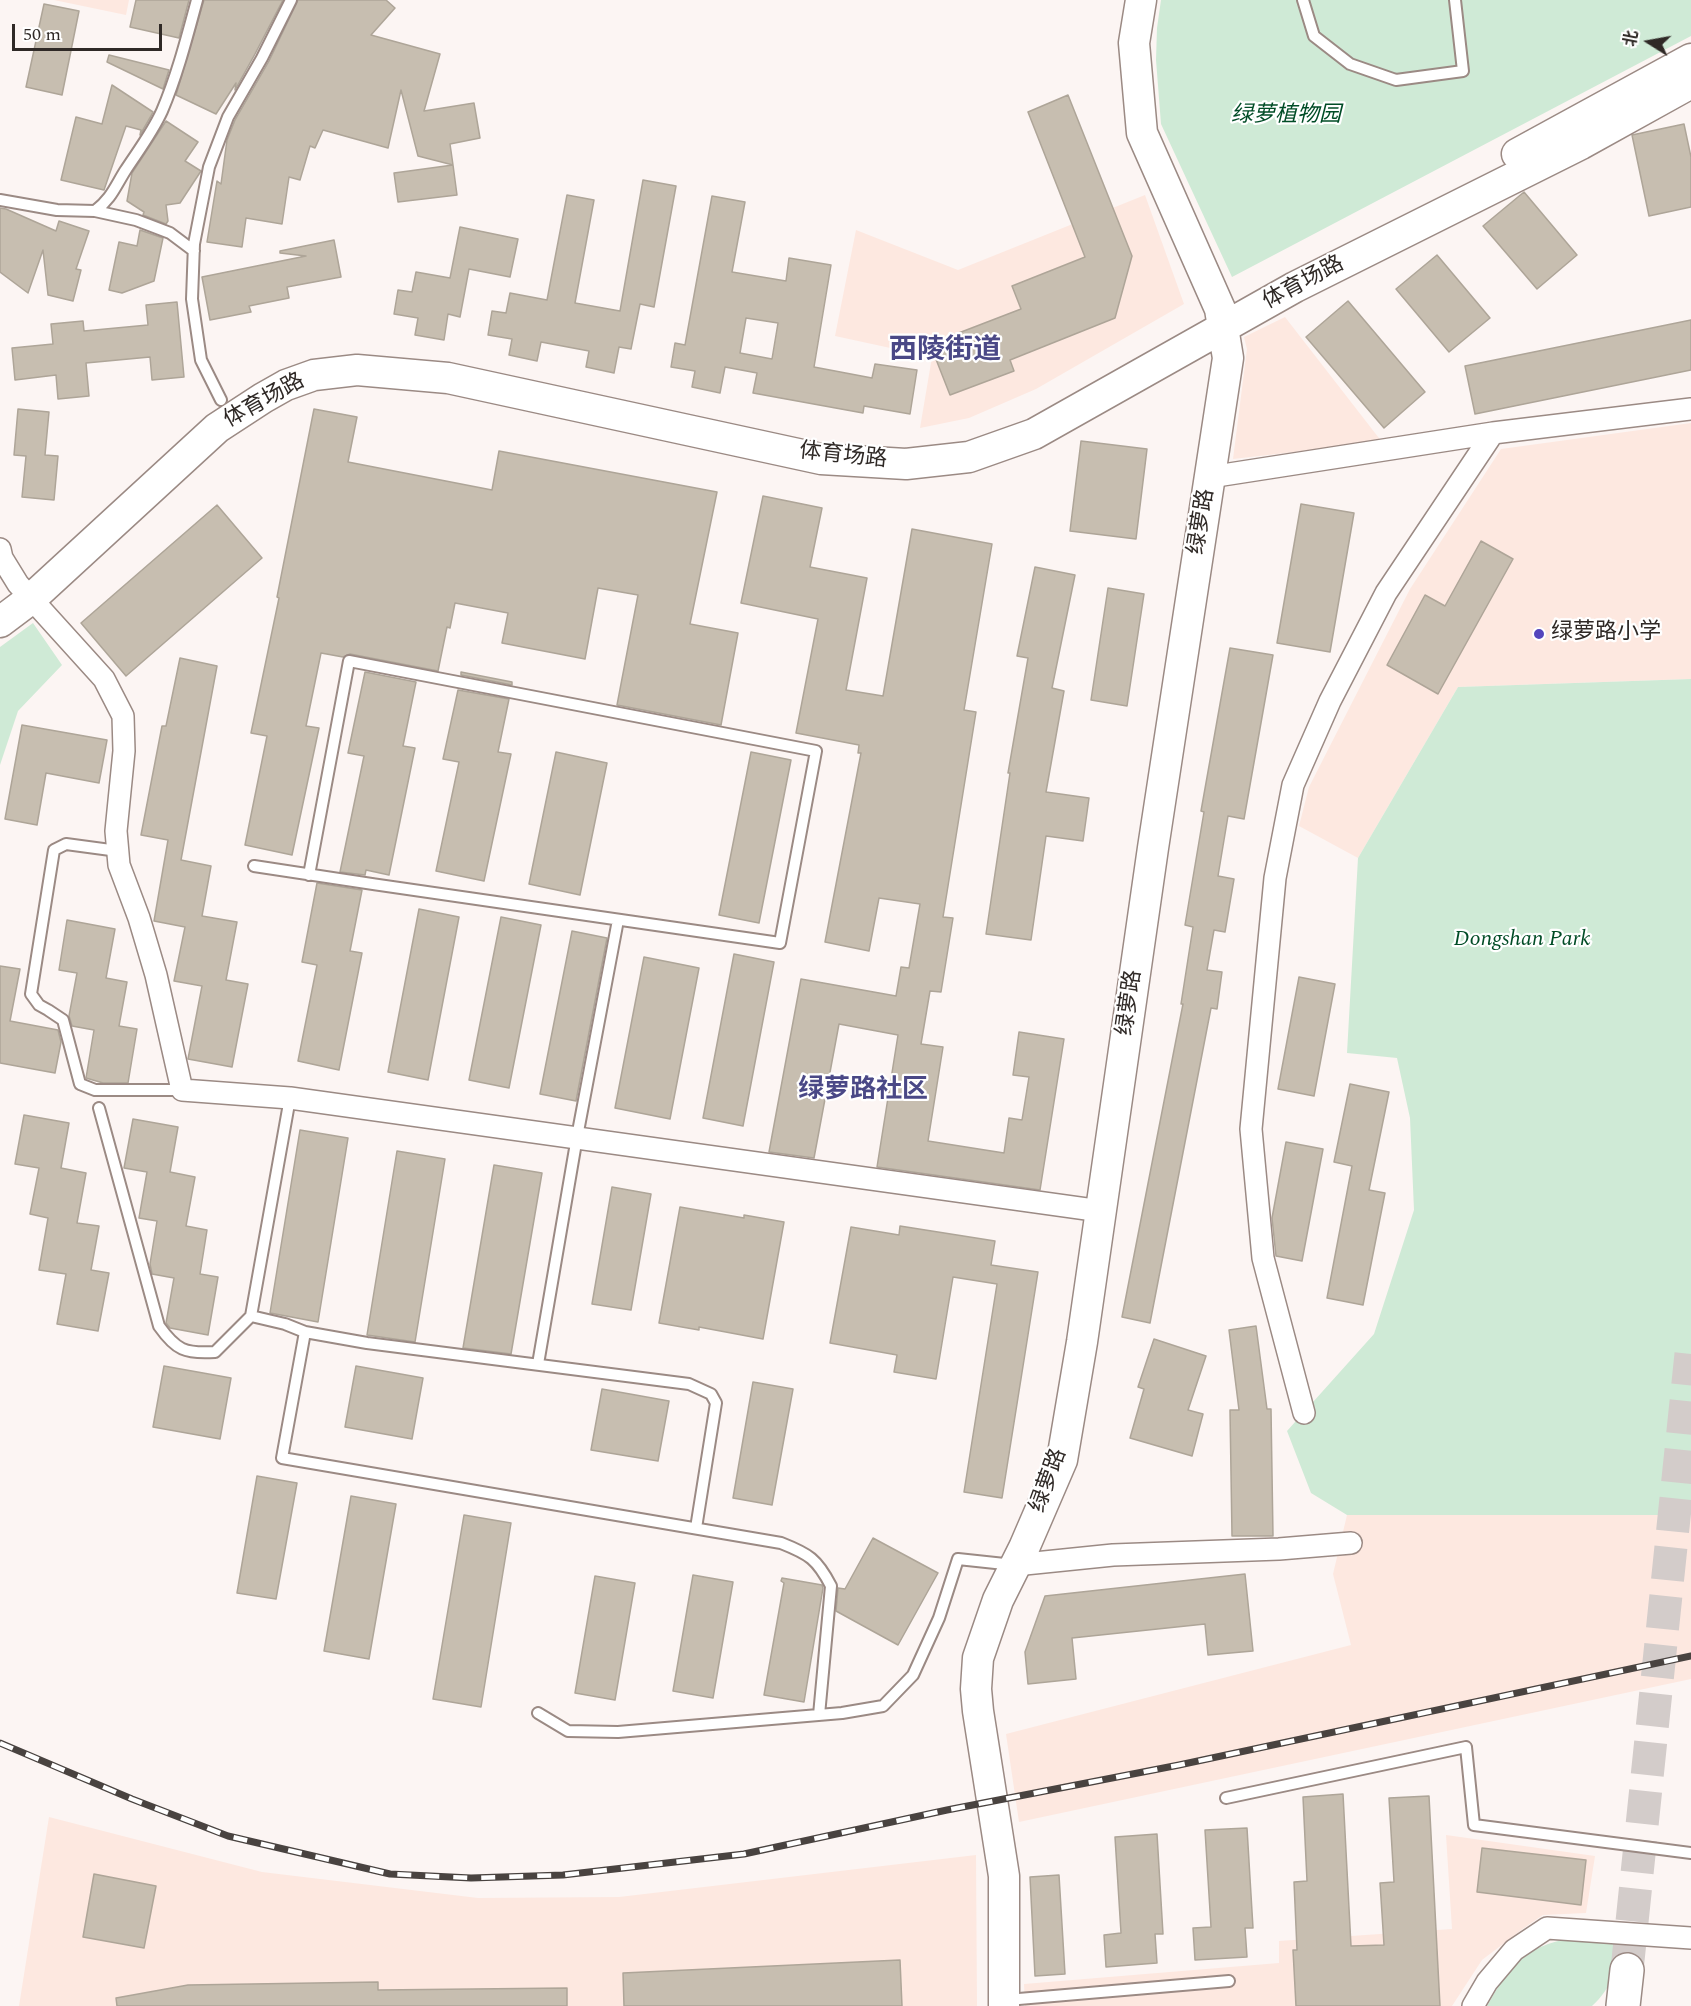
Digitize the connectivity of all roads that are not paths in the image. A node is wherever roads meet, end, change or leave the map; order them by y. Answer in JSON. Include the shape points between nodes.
{"nodes":[{"id":1,"x":197,"y":0,"type":"edge"},
{"id":2,"x":291,"y":0,"type":"edge"},
{"id":3,"x":1141,"y":0,"type":"edge"},
{"id":4,"x":1303,"y":0,"type":"edge"},
{"id":5,"x":1455,"y":0,"type":"edge"},
{"id":6,"x":1691,"y":59,"type":"edge"},
{"id":7,"x":1691,"y":83,"type":"edge"},
{"id":8,"x":0,"y":200,"type":"edge"},
{"id":9,"x":94,"y":211,"type":"junction"},
{"id":10,"x":194,"y":251,"type":"junction"},
{"id":11,"x":1222,"y":319,"type":"junction"},
{"id":12,"x":221,"y":400,"type":"junction"},
{"id":13,"x":1691,"y":409,"type":"edge"},
{"id":14,"x":1493,"y":433,"type":"junction"},
{"id":15,"x":1210,"y":477,"type":"junction"},
{"id":16,"x":0,"y":549,"type":"edge"},
{"id":17,"x":17,"y":593,"type":"edge"},
{"id":18,"x":0,"y":622,"type":"edge"},
{"id":19,"x":118,"y":851,"type":"junction"},
{"id":20,"x":254,"y":866,"type":"dead end"},
{"id":21,"x":309,"y":875,"type":"junction"},
{"id":22,"x":618,"y":920,"type":"junction"},
{"id":23,"x":182,"y":1090,"type":"junction"},
{"id":24,"x":290,"y":1098,"type":"junction"},
{"id":25,"x":99,"y":1108,"type":"dead end"},
{"id":26,"x":577,"y":1137,"type":"junction"},
{"id":27,"x":1101,"y":1211,"type":"junction"},
{"id":28,"x":251,"y":1316,"type":"junction"},
{"id":29,"x":305,"y":1332,"type":"junction"},
{"id":30,"x":538,"y":1364,"type":"junction"},
{"id":31,"x":1304,"y":1413,"type":"dead end"},
{"id":32,"x":696,"y":1528,"type":"junction"},
{"id":33,"x":1351,"y":1543,"type":"dead end"},
{"id":34,"x":1015,"y":1565,"type":"junction"},
{"id":35,"x":538,"y":1713,"type":"dead end"},
{"id":36,"x":819,"y":1715,"type":"junction"},
{"id":37,"x":1226,"y":1798,"type":"dead end"},
{"id":38,"x":1691,"y":1853,"type":"edge"},
{"id":39,"x":1691,"y":1938,"type":"edge"},
{"id":40,"x":1627,"y":1970,"type":"tunnel mouth"},
{"id":41,"x":1229,"y":1981,"type":"dead end"},
{"id":42,"x":1004,"y":2003,"type":"edge"},
{"id":43,"x":1473,"y":2006,"type":"edge"},
{"id":44,"x":1623,"y":2006,"type":"edge"}],
"edges":[{"from":1,"to":9,"type":"lane","via":[[162,112],[107,202]]},
{"from":2,"to":10,"type":"lane","via":[[225,127],[209,167]]},
{"from":3,"to":11,"type":"main road","name":"绿萝路","via":[[1134,42],[1142,134]]},
{"from":4,"to":5,"type":"lane","via":[[1314,36],[1350,64],[1396,80],[1463,71]]},
{"from":6,"to":11,"type":"main road","name":"体育场路"},
{"from":7,"to":11,"type":"main road","name":"体育场路","via":[[1581,144],[1295,287]]},
{"from":8,"to":9,"type":"lane","via":[[57,210]]},
{"from":9,"to":10,"type":"lane","via":[[136,220],[170,233]]},
{"from":10,"to":12,"type":"lane","via":[[192,299],[201,360]]},
{"from":11,"to":12,"type":"main road","name":"体育场路","via":[[1026,418],[967,440],[905,449],[828,444],[410,356],[369,353],[301,360]]},
{"from":11,"to":15,"type":"main road","name":"绿萝路","via":[[1228,358]]},
{"from":11,"to":17,"type":"main road","name":"体育场路","via":[[1034,434],[969,457],[906,464],[821,459],[448,378],[357,370],[314,375],[245,408]]},
{"from":12,"to":17,"type":"main road","name":"体育场路"},
{"from":13,"to":14,"type":"street"},
{"from":14,"to":15,"type":"street"},
{"from":14,"to":31,"type":"street","via":[[1386,593],[1330,701],[1293,785],[1275,878],[1251,1129],[1263,1258]]},
{"from":15,"to":27,"type":"main road","name":"绿萝路"},
{"from":16,"to":17,"type":"street"},
{"from":17,"to":18,"type":"main road","name":"体育场路"},
{"from":17,"to":19,"type":"street","via":[[104,679],[123,716]]},
{"from":19,"to":23,"type":"street","via":[[119,865],[156,975]]},
{"from":19,"to":23,"type":"lane","via":[[66,844],[54,850],[31,994],[39,1005],[63,1020],[80,1084],[95,1090]]},
{"from":20,"to":21,"type":"lane"},
{"from":21,"to":22,"type":"lane"},
{"from":21,"to":22,"type":"lane","via":[[349,661],[816,751],[780,943]]},
{"from":22,"to":26,"type":"lane"},
{"from":23,"to":24,"type":"street"},
{"from":24,"to":26,"type":"street"},
{"from":24,"to":28,"type":"lane"},
{"from":25,"to":28,"type":"lane","via":[[159,1326],[173,1345],[196,1353],[215,1352]]},
{"from":26,"to":27,"type":"street"},
{"from":26,"to":30,"type":"lane"},
{"from":27,"to":34,"type":"main road","name":"绿萝路","via":[[1062,1460]]},
{"from":28,"to":29,"type":"lane"},
{"from":29,"to":30,"type":"lane"},
{"from":29,"to":32,"type":"lane","via":[[282,1458]]},
{"from":30,"to":32,"type":"lane","via":[[689,1384],[711,1394],[716,1403]]},
{"from":32,"to":36,"type":"lane","via":[[781,1543],[806,1553],[822,1570],[831,1586]]},
{"from":33,"to":34,"type":"street","via":[[1113,1555]]},
{"from":34,"to":36,"type":"lane","via":[[958,1559],[939,1618],[913,1675],[883,1706]]},
{"from":34,"to":42,"type":"main road","name":"绿萝路","via":[[978,1658],[976,1689],[1004,1876]]},
{"from":35,"to":36,"type":"lane","via":[[568,1731],[618,1732]]},
{"from":37,"to":38,"type":"lane","via":[[1466,1747],[1474,1825]]},
{"from":39,"to":43,"type":"street","via":[[1547,1928],[1514,1950]]},
{"from":40,"to":44,"type":"main road"},
{"from":41,"to":42,"type":"lane"}]}
